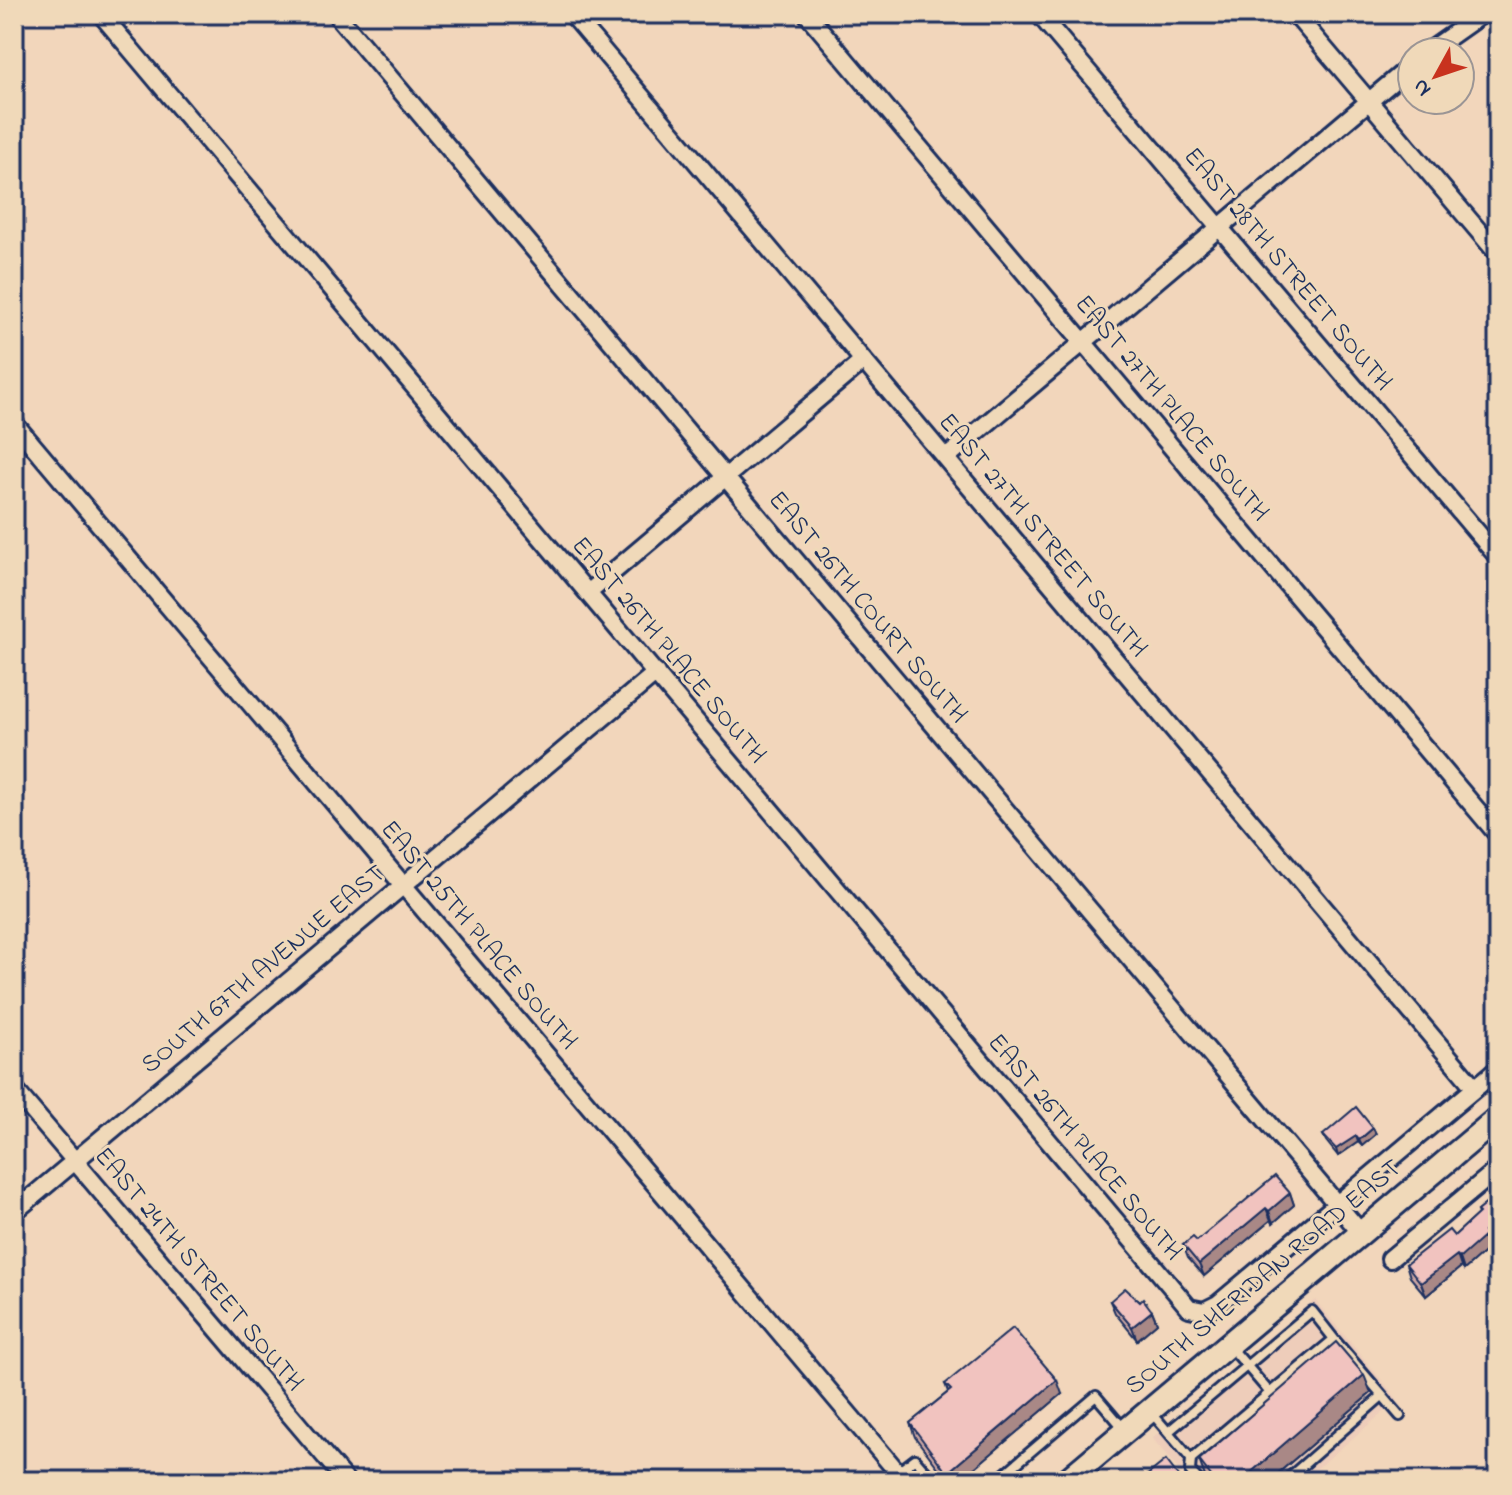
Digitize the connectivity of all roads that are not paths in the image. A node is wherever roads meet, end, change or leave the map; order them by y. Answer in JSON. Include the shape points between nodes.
{"nodes":[{"id":1,"x":101,"y":14,"type":"edge"},
{"id":2,"x":336,"y":14,"type":"edge"},
{"id":3,"x":572,"y":14,"type":"edge"},
{"id":4,"x":807,"y":14,"type":"edge"},
{"id":5,"x":1039,"y":14,"type":"edge"},
{"id":6,"x":1295,"y":14,"type":"edge"},
{"id":7,"x":1482,"y":14,"type":"edge"},
{"id":8,"x":1451,"y":36,"type":"edge"},
{"id":9,"x":1396,"y":78,"type":"edge"},
{"id":10,"x":1369,"y":101,"type":"junction"},
{"id":11,"x":1220,"y":228,"type":"junction"},
{"id":12,"x":1498,"y":254,"type":"edge"},
{"id":13,"x":1083,"y":343,"type":"junction"},
{"id":14,"x":863,"y":361,"type":"junction"},
{"id":15,"x":14,"y":423,"type":"edge"},
{"id":16,"x":946,"y":458,"type":"junction"},
{"id":17,"x":726,"y":477,"type":"junction"},
{"id":18,"x":1498,"y":557,"type":"edge"},
{"id":19,"x":588,"y":593,"type":"junction"},
{"id":20,"x":656,"y":673,"type":"junction"},
{"id":21,"x":1498,"y":835,"type":"edge"},
{"id":22,"x":403,"y":884,"type":"junction"},
{"id":23,"x":1498,"y":1069,"type":"edge"},
{"id":24,"x":1475,"y":1088,"type":"junction"},
{"id":25,"x":14,"y":1089,"type":"edge"},
{"id":26,"x":1498,"y":1118,"type":"edge"},
{"id":27,"x":74,"y":1161,"type":"junction"},
{"id":28,"x":1498,"y":1169,"type":"edge"},
{"id":29,"x":1336,"y":1204,"type":"junction"},
{"id":30,"x":14,"y":1212,"type":"edge"},
{"id":31,"x":1361,"y":1233,"type":"junction"},
{"id":32,"x":1390,"y":1259,"type":"dead end"},
{"id":33,"x":1204,"y":1311,"type":"joint"},
{"id":34,"x":1334,"y":1339,"type":"junction"},
{"id":35,"x":1228,"y":1345,"type":"junction"},
{"id":36,"x":1247,"y":1366,"type":"junction"},
{"id":37,"x":1270,"y":1393,"type":"junction"},
{"id":38,"x":1382,"y":1396,"type":"junction"},
{"id":39,"x":1150,"y":1410,"type":"junction"},
{"id":40,"x":1400,"y":1416,"type":"dead end"},
{"id":41,"x":1125,"y":1431,"type":"junction"},
{"id":42,"x":1168,"y":1432,"type":"junction"},
{"id":43,"x":1191,"y":1459,"type":"junction"},
{"id":44,"x":901,"y":1477,"type":"edge"},
{"id":45,"x":1007,"y":1478,"type":"edge"},
{"id":46,"x":346,"y":1481,"type":"edge"},
{"id":47,"x":934,"y":1481,"type":"edge"},
{"id":48,"x":996,"y":1481,"type":"edge"},
{"id":49,"x":1066,"y":1481,"type":"edge"},
{"id":50,"x":1199,"y":1481,"type":"edge"},
{"id":51,"x":1285,"y":1481,"type":"edge"}],
"edges":[{"from":1,"to":19,"type":"street","name":"EAST 26TH PLACE SOUTH"},
{"from":2,"to":17,"type":"street","name":"EAST 26TH COURT SOUTH"},
{"from":3,"to":14,"type":"street","name":"EAST 27TH STREET SOUTH"},
{"from":4,"to":13,"type":"street","name":"EAST 27TH PLACE SOUTH"},
{"from":5,"to":11,"type":"street","name":"EAST 28TH STREET SOUTH"},
{"from":6,"to":10,"type":"street"},
{"from":7,"to":8,"type":"street"},
{"from":9,"to":10,"type":"street"},
{"from":10,"to":11,"type":"street"},
{"from":10,"to":12,"type":"street"},
{"from":11,"to":13,"type":"street"},
{"from":11,"to":18,"type":"street","name":"EAST 28TH STREET SOUTH"},
{"from":13,"to":16,"type":"street"},
{"from":13,"to":21,"type":"street","name":"EAST 27TH PLACE SOUTH"},
{"from":14,"to":16,"type":"street","name":"EAST 27TH STREET SOUTH"},
{"from":14,"to":17,"type":"street"},
{"from":15,"to":22,"type":"street","name":"EAST 25TH PLACE SOUTH"},
{"from":16,"to":24,"type":"street","name":"EAST 27TH STREET SOUTH"},
{"from":17,"to":19,"type":"street"},
{"from":17,"to":29,"type":"street","name":"EAST 26TH COURT SOUTH"},
{"from":19,"to":20,"type":"street","name":"EAST 26TH PLACE SOUTH"},
{"from":20,"to":22,"type":"street","name":"SOUTH 67TH AVENUE EAST"},
{"from":20,"to":33,"type":"street","name":"EAST 26TH PLACE SOUTH","via":[[1182,1302]]},
{"from":22,"to":27,"type":"street","name":"SOUTH 67TH AVENUE EAST"},
{"from":22,"to":44,"type":"street","name":"EAST 25TH PLACE SOUTH"},
{"from":23,"to":24,"type":"street","name":"SOUTH SHERIDAN ROAD EAST"},
{"from":24,"to":29,"type":"street","name":"SOUTH SHERIDAN ROAD EAST"},
{"from":25,"to":27,"type":"street","name":"EAST 24TH STREET SOUTH"},
{"from":26,"to":31,"type":"main road","name":"SOUTH SHERIDAN ROAD EAST"},
{"from":27,"to":30,"type":"street","name":"SOUTH 67TH AVENUE EAST"},
{"from":27,"to":46,"type":"street","name":"EAST 24TH STREET SOUTH"},
{"from":28,"to":32,"type":"street"},
{"from":29,"to":31,"type":"street","name":"EAST 26TH COURT SOUTH"},
{"from":29,"to":33,"type":"street","name":"SOUTH SHERIDAN ROAD EAST"},
{"from":31,"to":35,"type":"main road","name":"SOUTH SHERIDAN ROAD EAST"},
{"from":34,"to":36,"type":"lane","via":[[1312,1311]]},
{"from":34,"to":37,"type":"lane"},
{"from":34,"to":38,"type":"lane"},
{"from":35,"to":36,"type":"lane"},
{"from":35,"to":39,"type":"main road","name":"SOUTH SHERIDAN ROAD EAST"},
{"from":36,"to":37,"type":"lane"},
{"from":36,"to":42,"type":"lane"},
{"from":37,"to":43,"type":"lane"},
{"from":38,"to":40,"type":"lane"},
{"from":38,"to":51,"type":"lane"},
{"from":39,"to":41,"type":"main road","name":"SOUTH SHERIDAN ROAD EAST"},
{"from":39,"to":42,"type":"lane"},
{"from":41,"to":45,"type":"lane","via":[[1096,1396]]},
{"from":41,"to":49,"type":"main road","name":"SOUTH SHERIDAN ROAD EAST"},
{"from":42,"to":43,"type":"lane"},
{"from":43,"to":50,"type":"lane","via":[[1190,1471]]},
{"from":44,"to":47,"type":"lane","via":[[915,1459]]},
{"from":45,"to":48,"type":"lane"}]}
